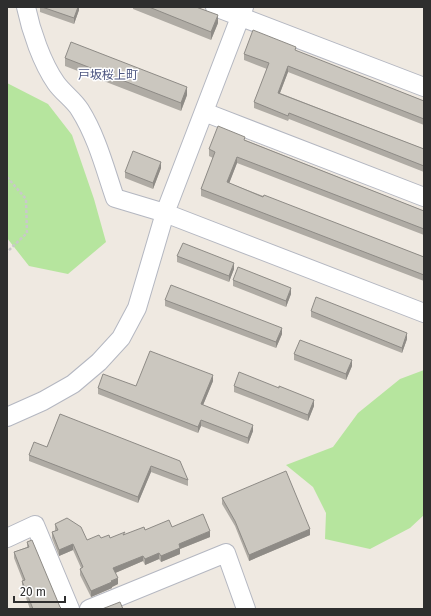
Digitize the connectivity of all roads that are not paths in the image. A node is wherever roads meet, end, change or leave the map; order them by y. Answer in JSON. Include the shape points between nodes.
{"nodes":[{"id":1,"x":26,"y":7,"type":"edge"},
{"id":2,"x":215,"y":7,"type":"edge"},
{"id":3,"x":242,"y":12,"type":"edge"},
{"id":4,"x":424,"y":88,"type":"edge"},
{"id":5,"x":204,"y":112,"type":"junction"},
{"id":6,"x":424,"y":197,"type":"edge"},
{"id":7,"x":165,"y":213,"type":"junction"},
{"id":8,"x":424,"y":313,"type":"edge"},
{"id":9,"x":7,"y":417,"type":"edge"},
{"id":10,"x":7,"y":538,"type":"edge"},
{"id":11,"x":70,"y":609,"type":"edge"},
{"id":12,"x":89,"y":609,"type":"edge"},
{"id":13,"x":246,"y":609,"type":"edge"}],
"edges":[{"from":1,"to":7,"type":"street","via":[[30,26],[56,84],[80,109],[92,130],[115,198]]},
{"from":2,"to":3,"type":"street"},
{"from":3,"to":4,"type":"street"},
{"from":3,"to":5,"type":"street"},
{"from":5,"to":6,"type":"street"},
{"from":5,"to":7,"type":"street"},
{"from":7,"to":8,"type":"street"},
{"from":7,"to":9,"type":"street","via":[[137,308],[121,338],[73,384]]},
{"from":10,"to":11,"type":"street","via":[[35,525]]},
{"from":12,"to":13,"type":"street","via":[[226,553]]}]}
